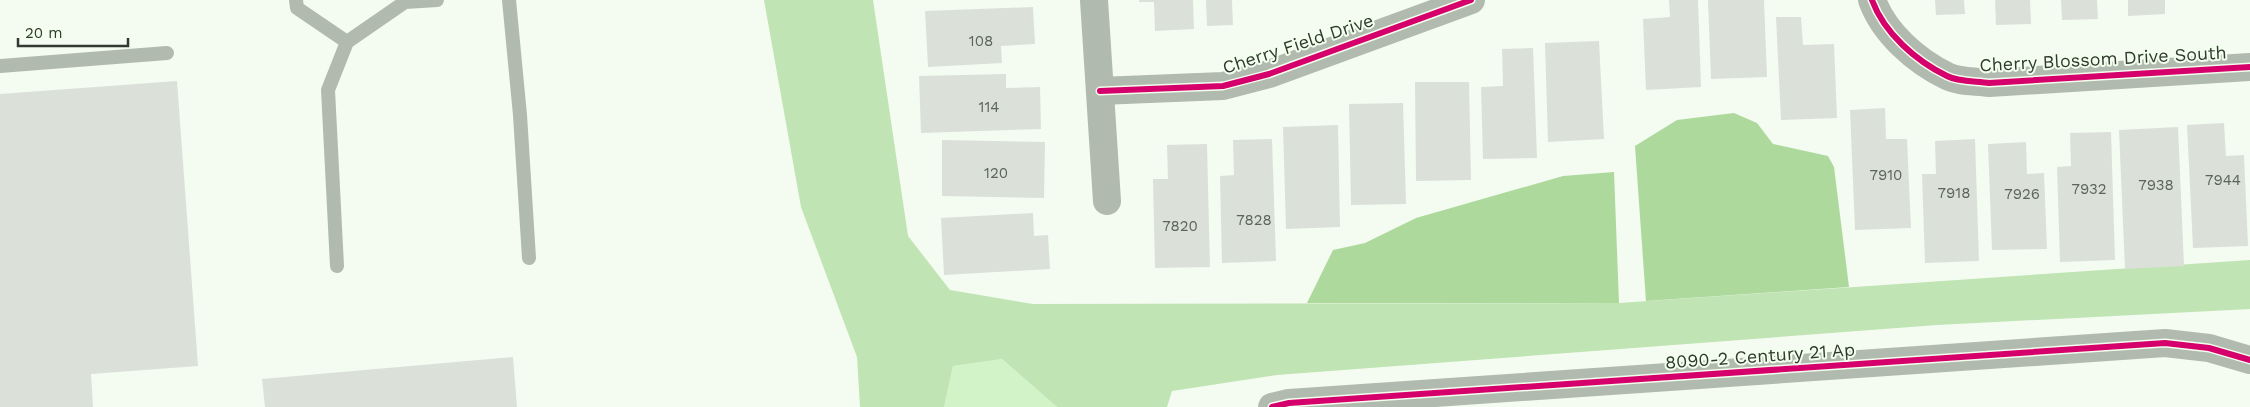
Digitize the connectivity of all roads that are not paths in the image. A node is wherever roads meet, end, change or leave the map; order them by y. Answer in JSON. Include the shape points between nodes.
{"nodes":[{"id":1,"x":296,"y":0,"type":"edge"},
{"id":2,"x":437,"y":0,"type":"edge"},
{"id":3,"x":509,"y":0,"type":"edge"},
{"id":4,"x":1094,"y":0,"type":"edge"},
{"id":5,"x":1471,"y":0,"type":"edge"},
{"id":6,"x":1872,"y":0,"type":"edge"},
{"id":7,"x":347,"y":42,"type":"junction"},
{"id":8,"x":167,"y":53,"type":"dead end"},
{"id":9,"x":0,"y":66,"type":"edge"},
{"id":10,"x":2250,"y":67,"type":"edge"},
{"id":11,"x":1100,"y":91,"type":"junction"},
{"id":12,"x":1106,"y":201,"type":"dead end"},
{"id":13,"x":530,"y":258,"type":"dead end"},
{"id":14,"x":337,"y":266,"type":"dead end"},
{"id":15,"x":2250,"y":360,"type":"edge"},
{"id":16,"x":1272,"y":407,"type":"edge"}],
"edges":[{"from":1,"to":7,"type":"lane","via":[[297,8]]},
{"from":2,"to":7,"type":"lane","via":[[405,2]]},
{"from":3,"to":13,"type":"lane"},
{"from":4,"to":11,"type":"street"},
{"from":5,"to":11,"type":"street","name":"Cherry Field Drive","via":[[1269,74],[1223,86]]},
{"from":6,"to":10,"type":"street","name":"Cherry Blossom Drive South","via":[[1878,17],[1904,47],[1948,77],[1989,83]]},
{"from":7,"to":14,"type":"lane","via":[[328,90]]},
{"from":8,"to":9,"type":"lane"},
{"from":11,"to":12,"type":"street"},
{"from":15,"to":16,"type":"street","name":"8090-2 Century 21 Ap","via":[[2210,348],[2165,343],[1289,403]]}]}
